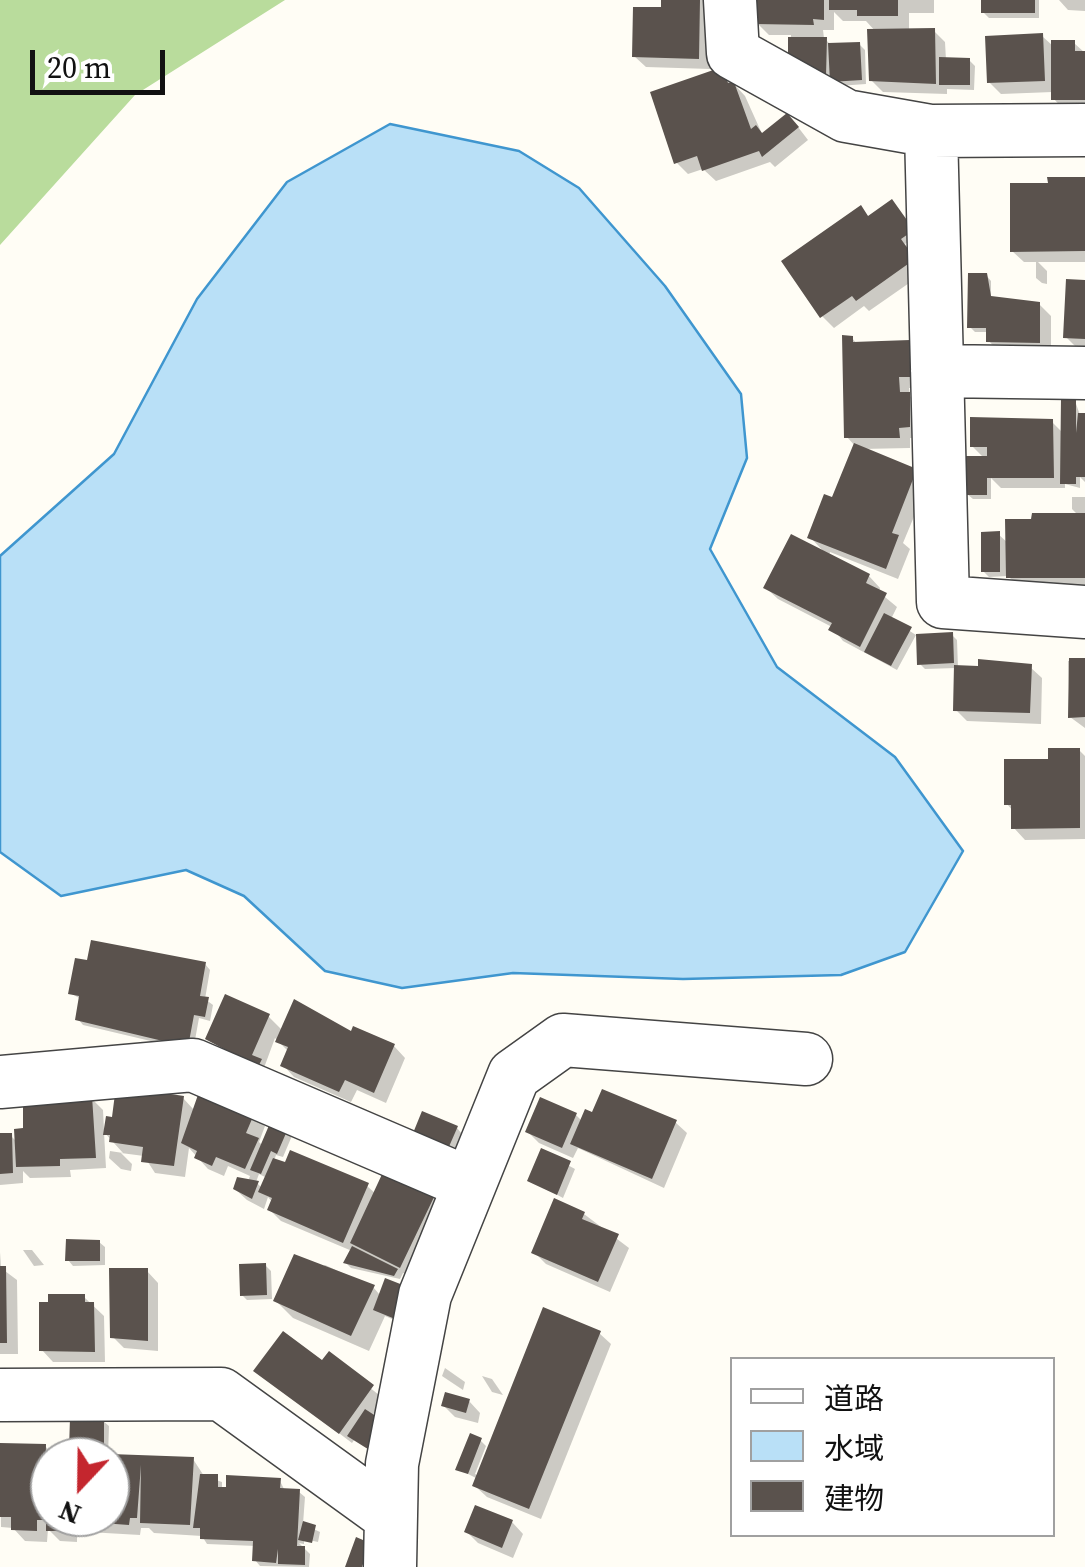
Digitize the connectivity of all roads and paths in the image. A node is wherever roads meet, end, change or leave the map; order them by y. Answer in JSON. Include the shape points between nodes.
{"nodes":[{"id":1,"x":730,"y":0,"type":"edge"},
{"id":2,"x":1085,"y":130,"type":"edge"},
{"id":3,"x":931,"y":131,"type":"junction"},
{"id":4,"x":937,"y":371,"type":"junction"},
{"id":5,"x":1085,"y":372,"type":"edge"},
{"id":6,"x":1085,"y":612,"type":"edge"},
{"id":7,"x":806,"y":1059,"type":"dead end"},
{"id":8,"x":0,"y":1082,"type":"edge"},
{"id":9,"x":470,"y":1184,"type":"junction"},
{"id":10,"x":0,"y":1395,"type":"edge"},
{"id":11,"x":390,"y":1542,"type":"edge"}],
"edges":[{"from":1,"to":3,"type":"street","via":[[733,53],[846,116]]},
{"from":2,"to":3,"type":"street"},
{"from":3,"to":4,"type":"street"},
{"from":4,"to":5,"type":"street"},
{"from":4,"to":6,"type":"street","via":[[942,602]]},
{"from":7,"to":9,"type":"street","via":[[563,1040],[514,1075]]},
{"from":8,"to":9,"type":"street","via":[[193,1065]]},
{"from":9,"to":11,"type":"street","via":[[425,1295],[392,1464]]},
{"from":10,"to":11,"type":"street","via":[[222,1394]]}]}
